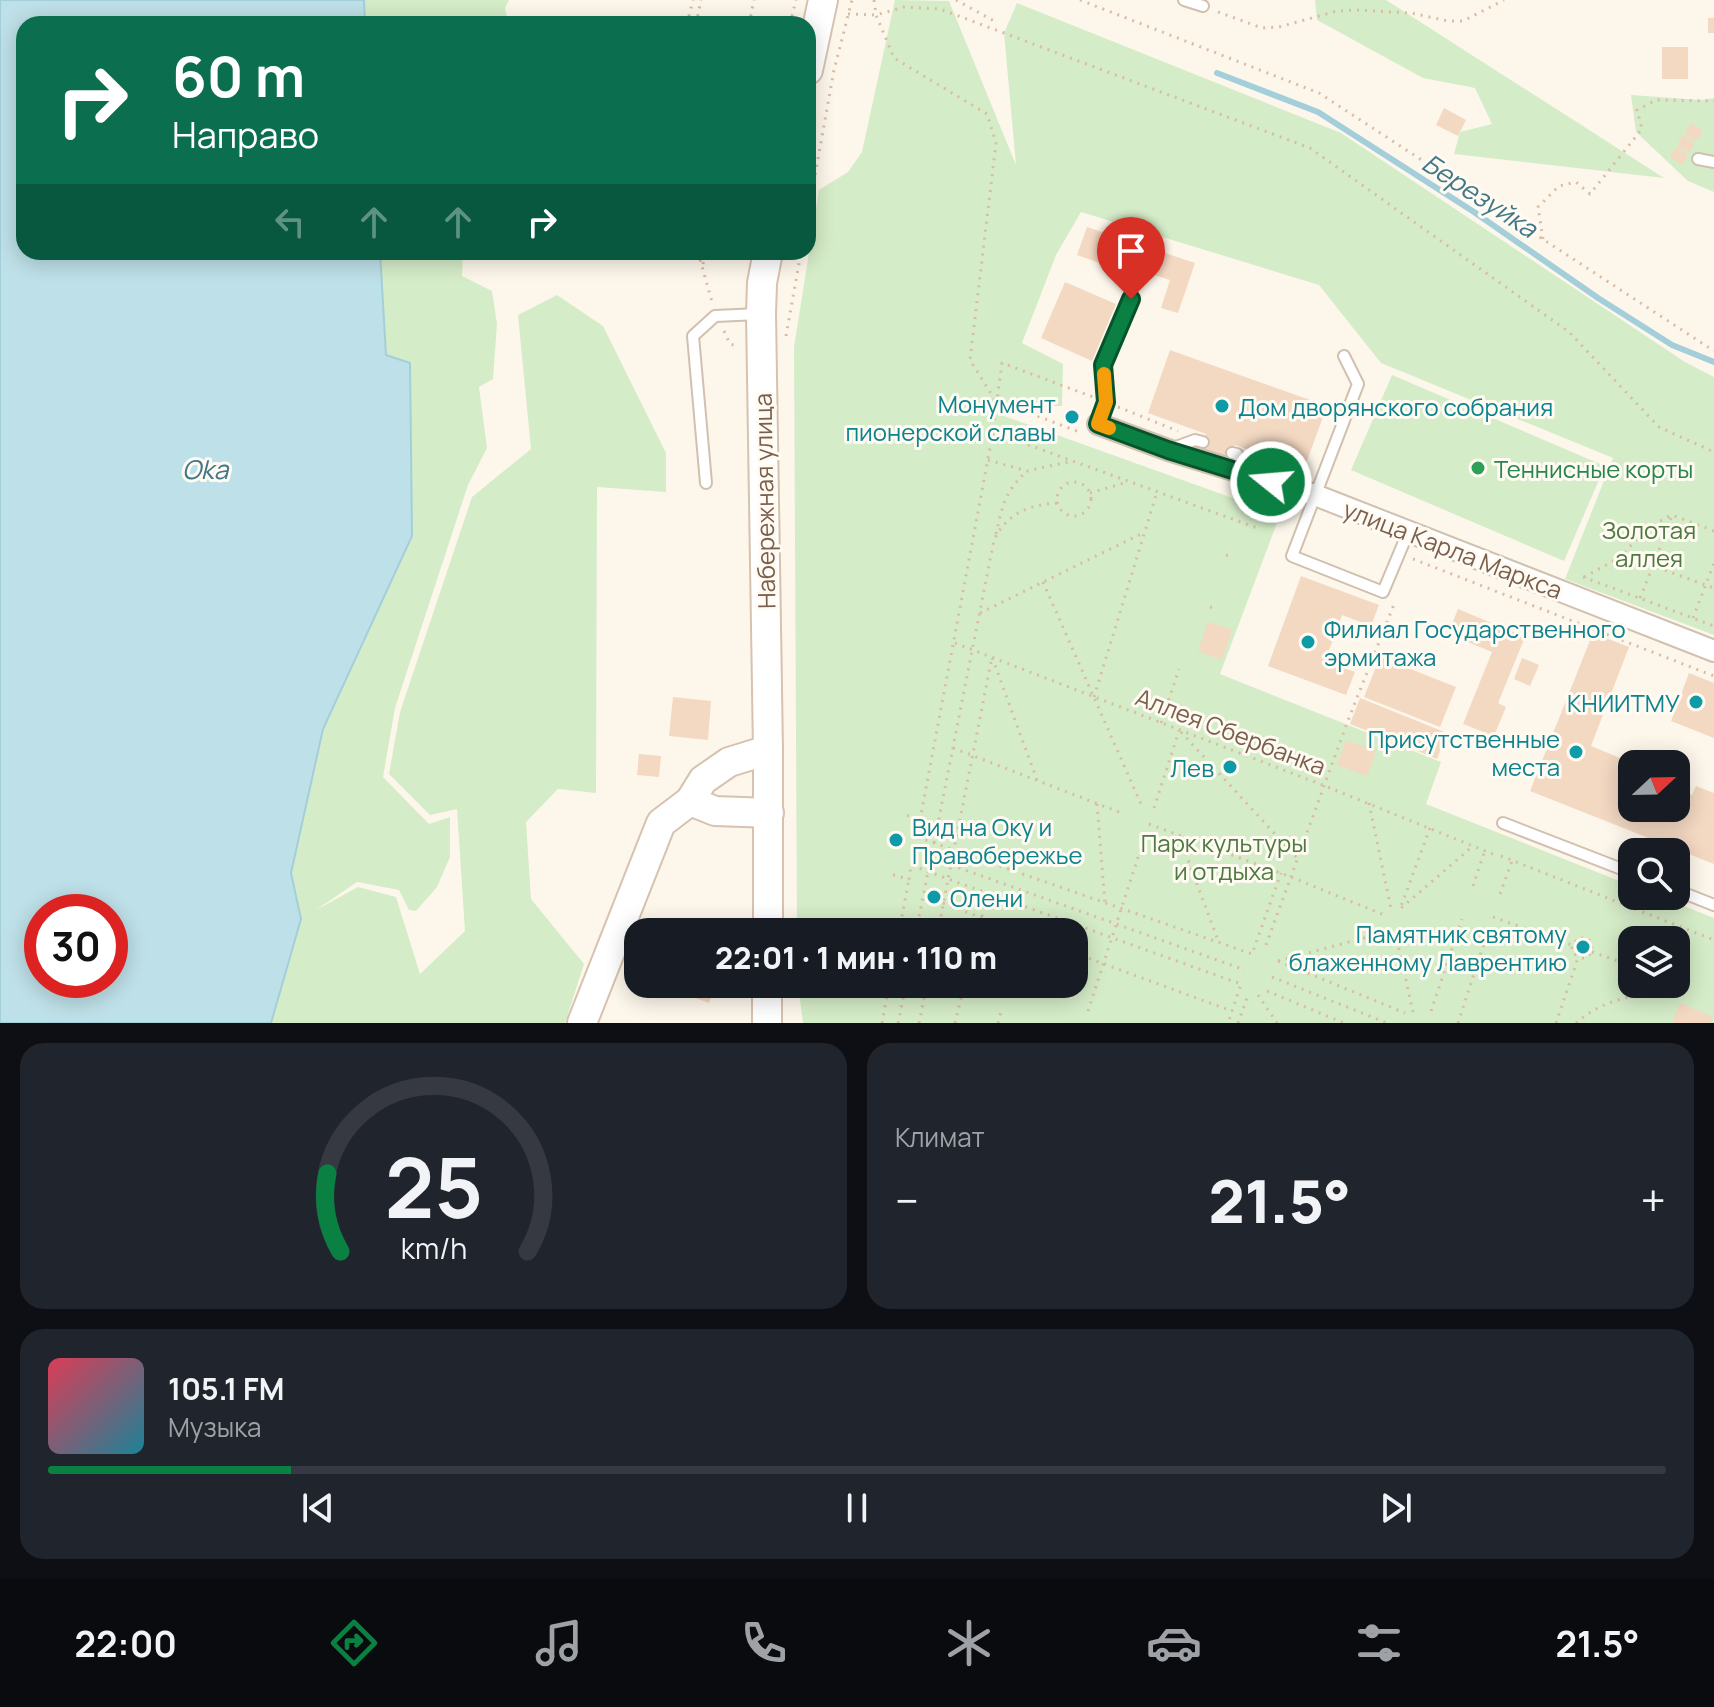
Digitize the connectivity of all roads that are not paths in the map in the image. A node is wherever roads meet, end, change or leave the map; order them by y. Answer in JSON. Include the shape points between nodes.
{"nodes":[{"id":1,"x":823,"y":0,"type":"edge"},
{"id":2,"x":1184,"y":0,"type":"edge"},
{"id":3,"x":1203,"y":6,"type":"road end"},
{"id":4,"x":816,"y":33,"type":"edge"},
{"id":5,"x":1698,"y":159,"type":"dead end"},
{"id":6,"x":1714,"y":162,"type":"edge"},
{"id":7,"x":766,"y":260,"type":"edge"},
{"id":8,"x":1131,"y":299,"type":"dead end"},
{"id":9,"x":761,"y":314,"type":"junction"},
{"id":10,"x":1344,"y":356,"type":"dead end"},
{"id":11,"x":1098,"y":424,"type":"joint"},
{"id":12,"x":1203,"y":442,"type":"dead end"},
{"id":13,"x":1168,"y":450,"type":"junction"},
{"id":14,"x":1232,"y":453,"type":"dead end"},
{"id":15,"x":1250,"y":476,"type":"junction"},
{"id":16,"x":706,"y":483,"type":"dead end"},
{"id":17,"x":1315,"y":495,"type":"junction"},
{"id":18,"x":1416,"y":533,"type":"junction"},
{"id":19,"x":1714,"y":651,"type":"edge"},
{"id":20,"x":768,"y":750,"type":"junction"},
{"id":21,"x":690,"y":801,"type":"junction"},
{"id":22,"x":769,"y":813,"type":"junction"},
{"id":23,"x":1503,"y":823,"type":"dead end"},
{"id":24,"x":1618,"y":868,"type":"edge"},
{"id":25,"x":1690,"y":896,"type":"edge"},
{"id":26,"x":1714,"y":905,"type":"edge"},
{"id":27,"x":768,"y":918,"type":"edge"},
{"id":28,"x":767,"y":998,"type":"edge"},
{"id":29,"x":582,"y":1023,"type":"edge"},
{"id":30,"x":767,"y":1023,"type":"edge"}],
"edges":[{"from":1,"to":4,"type":"main road"},
{"from":2,"to":3,"type":"lane"},
{"from":5,"to":6,"type":"lane"},
{"from":7,"to":9,"type":"main road","name":"Набережная улица"},
{"from":8,"to":11,"type":"lane","via":[[1103,365],[1106,402]]},
{"from":9,"to":16,"type":"lane","via":[[715,316],[693,336]]},
{"from":9,"to":20,"type":"main road","name":"Набережная улица"},
{"from":10,"to":17,"type":"lane","via":[[1358,384]]},
{"from":11,"to":13,"type":"street","name":"улица Карла Маркса"},
{"from":12,"to":13,"type":"lane"},
{"from":13,"to":15,"type":"street","name":"улица Карла Маркса"},
{"from":14,"to":15,"type":"lane"},
{"from":15,"to":17,"type":"street","name":"улица Карла Маркса"},
{"from":17,"to":18,"type":"street","name":"улица Карла Маркса"},
{"from":17,"to":18,"type":"lane","via":[[1292,556],[1383,592]]},
{"from":18,"to":19,"type":"street","name":"улица Карла Маркса"},
{"from":20,"to":21,"type":"main road","via":[[729,762],[703,780]]},
{"from":20,"to":22,"type":"main road","name":"Набережная улица"},
{"from":21,"to":22,"type":"main road","via":[[715,811]]},
{"from":21,"to":29,"type":"main road","via":[[661,823]]},
{"from":22,"to":27,"type":"main road","name":"Набережная улица"},
{"from":23,"to":24,"type":"lane"},
{"from":25,"to":26,"type":"lane"},
{"from":28,"to":30,"type":"main road"}]}
